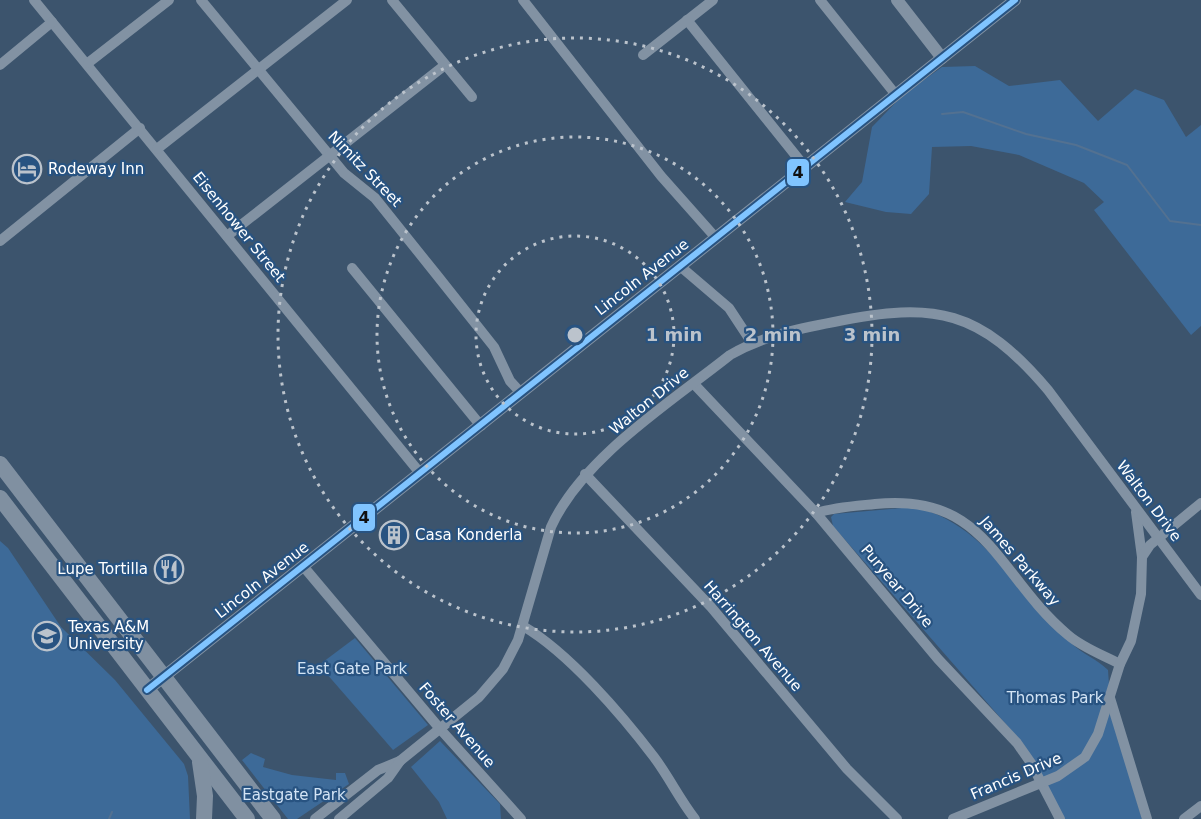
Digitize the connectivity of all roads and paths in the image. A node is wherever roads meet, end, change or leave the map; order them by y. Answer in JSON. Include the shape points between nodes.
{"nodes":[{"id":1,"x":34,"y":0,"type":"edge"},
{"id":2,"x":169,"y":0,"type":"edge"},
{"id":3,"x":201,"y":0,"type":"edge"},
{"id":4,"x":347,"y":0,"type":"edge"},
{"id":5,"x":392,"y":0,"type":"edge"},
{"id":6,"x":523,"y":0,"type":"edge"},
{"id":7,"x":692,"y":0,"type":"edge"},
{"id":8,"x":713,"y":0,"type":"edge"},
{"id":9,"x":820,"y":0,"type":"edge"},
{"id":10,"x":897,"y":0,"type":"edge"},
{"id":11,"x":1015,"y":0,"type":"edge"},
{"id":12,"x":700,"y":10,"type":"junction"},
{"id":13,"x":687,"y":21,"type":"junction"},
{"id":14,"x":52,"y":22,"type":"junction"},
{"id":15,"x":643,"y":56,"type":"dead end"},
{"id":16,"x":942,"y":58,"type":"junction"},
{"id":17,"x":88,"y":63,"type":"junction"},
{"id":18,"x":0,"y":65,"type":"edge"},
{"id":19,"x":445,"y":65,"type":"junction"},
{"id":20,"x":258,"y":71,"type":"junction"},
{"id":21,"x":896,"y":95,"type":"junction"},
{"id":22,"x":472,"y":97,"type":"dead end"},
{"id":23,"x":140,"y":128,"type":"junction"},
{"id":24,"x":158,"y":149,"type":"junction"},
{"id":25,"x":330,"y":156,"type":"junction"},
{"id":26,"x":805,"y":167,"type":"junction"},
{"id":27,"x":227,"y":236,"type":"junction"},
{"id":28,"x":716,"y":238,"type":"junction"},
{"id":29,"x":0,"y":241,"type":"edge"},
{"id":30,"x":681,"y":267,"type":"junction"},
{"id":31,"x":352,"y":268,"type":"dead end"},
{"id":32,"x":752,"y":343,"type":"junction"},
{"id":33,"x":694,"y":384,"type":"junction"},
{"id":34,"x":521,"y":393,"type":"junction"},
{"id":35,"x":481,"y":426,"type":"junction"},
{"id":36,"x":0,"y":464,"type":"edge"},
{"id":37,"x":420,"y":473,"type":"junction"},
{"id":38,"x":585,"y":474,"type":"junction"},
{"id":39,"x":18,"y":487,"type":"junction"},
{"id":40,"x":1,"y":499,"type":"edge"},
{"id":41,"x":1201,"y":503,"type":"edge"},
{"id":42,"x":1136,"y":509,"type":"junction"},
{"id":43,"x":816,"y":513,"type":"junction"},
{"id":44,"x":1157,"y":538,"type":"junction"},
{"id":45,"x":1142,"y":557,"type":"junction"},
{"id":46,"x":303,"y":566,"type":"junction"},
{"id":47,"x":1201,"y":595,"type":"edge"},
{"id":48,"x":523,"y":627,"type":"junction"},
{"id":49,"x":1120,"y":664,"type":"junction"},
{"id":50,"x":163,"y":677,"type":"junction"},
{"id":51,"x":147,"y":690,"type":"junction"},
{"id":52,"x":1110,"y":698,"type":"junction"},
{"id":53,"x":441,"y":730,"type":"junction"},
{"id":54,"x":200,"y":758,"type":"junction"},
{"id":55,"x":400,"y":761,"type":"junction"},
{"id":56,"x":1042,"y":783,"type":"junction"},
{"id":57,"x":1201,"y":806,"type":"edge"},
{"id":58,"x":204,"y":819,"type":"edge"},
{"id":59,"x":247,"y":819,"type":"edge"},
{"id":60,"x":273,"y":819,"type":"edge"},
{"id":61,"x":315,"y":819,"type":"edge"},
{"id":62,"x":339,"y":819,"type":"edge"},
{"id":63,"x":521,"y":819,"type":"edge"},
{"id":64,"x":695,"y":819,"type":"edge"},
{"id":65,"x":897,"y":819,"type":"edge"},
{"id":66,"x":953,"y":819,"type":"edge"},
{"id":67,"x":1060,"y":819,"type":"edge"},
{"id":68,"x":1148,"y":819,"type":"edge"},
{"id":69,"x":1184,"y":819,"type":"edge"}],
"edges":[{"from":1,"to":14,"type":"street","name":"Eisenhower Street"},
{"from":2,"to":17,"type":"street"},
{"from":3,"to":20,"type":"street","name":"Nimitz Street"},
{"from":4,"to":20,"type":"street"},
{"from":5,"to":19,"type":"street"},
{"from":6,"to":28,"type":"street","via":[[661,176]]},
{"from":7,"to":12,"type":"street"},
{"from":8,"to":12,"type":"street"},
{"from":9,"to":21,"type":"street"},
{"from":10,"to":16,"type":"street"},
{"from":11,"to":16,"type":"street","name":"Lincoln Avenue"},
{"from":12,"to":13,"type":"street"},
{"from":13,"to":15,"type":"street"},
{"from":13,"to":26,"type":"street"},
{"from":14,"to":17,"type":"street","name":"Eisenhower Street"},
{"from":14,"to":18,"type":"street"},
{"from":16,"to":21,"type":"street","name":"Lincoln Avenue"},
{"from":17,"to":23,"type":"street","name":"Eisenhower Street"},
{"from":19,"to":22,"type":"street"},
{"from":19,"to":25,"type":"street"},
{"from":20,"to":24,"type":"street"},
{"from":20,"to":25,"type":"street","name":"Nimitz Street"},
{"from":21,"to":26,"type":"street","name":"Lincoln Avenue"},
{"from":23,"to":24,"type":"street","name":"Eisenhower Street"},
{"from":23,"to":29,"type":"street"},
{"from":24,"to":27,"type":"street","name":"Eisenhower Street"},
{"from":25,"to":27,"type":"street"},
{"from":25,"to":34,"type":"street","name":"Nimitz Street","via":[[375,198],[409,240],[494,347],[510,381]]},
{"from":26,"to":28,"type":"street","name":"Lincoln Avenue"},
{"from":27,"to":37,"type":"street","name":"Eisenhower Street"},
{"from":28,"to":30,"type":"street","name":"Lincoln Avenue"},
{"from":30,"to":32,"type":"street","via":[[729,308]]},
{"from":30,"to":34,"type":"street","name":"Lincoln Avenue"},
{"from":31,"to":35,"type":"street"},
{"from":32,"to":33,"type":"street","name":"Walton Drive"},
{"from":32,"to":42,"type":"street","name":"Walton Drive","via":[[783,332],[888,313],[922,311],[962,320],[994,337],[1028,367]]},
{"from":33,"to":38,"type":"street","name":"Walton Drive"},
{"from":33,"to":43,"type":"street","name":"Puryear Drive"},
{"from":34,"to":35,"type":"street","name":"Lincoln Avenue"},
{"from":35,"to":37,"type":"street","name":"Lincoln Avenue"},
{"from":36,"to":39,"type":"main road"},
{"from":37,"to":46,"type":"street","name":"Lincoln Avenue"},
{"from":38,"to":48,"type":"street","name":"Walton Drive","via":[[551,527]]},
{"from":38,"to":65,"type":"street","name":"Harrington Avenue","via":[[711,607],[847,769]]},
{"from":39,"to":40,"type":"main road"},
{"from":39,"to":50,"type":"main road"},
{"from":40,"to":51,"type":"main road"},
{"from":41,"to":44,"type":"street"},
{"from":42,"to":44,"type":"street","name":"Walton Drive"},
{"from":42,"to":45,"type":"street","name":"Francis Drive"},
{"from":43,"to":49,"type":"street","name":"James Parkway","via":[[896,502],[919,503],[955,515],[986,541],[1069,636]]},
{"from":43,"to":56,"type":"street","name":"Puryear Drive","via":[[938,658],[1017,743]]},
{"from":44,"to":45,"type":"street"},
{"from":44,"to":47,"type":"street","name":"Walton Drive"},
{"from":45,"to":49,"type":"street","name":"Francis Drive","via":[[1134,632]]},
{"from":46,"to":50,"type":"street","name":"Lincoln Avenue"},
{"from":46,"to":53,"type":"street","name":"Foster Avenue"},
{"from":48,"to":53,"type":"street","name":"Walton Drive","via":[[493,682]]},
{"from":48,"to":64,"type":"street","via":[[551,646],[616,712],[654,758]]},
{"from":49,"to":52,"type":"street","name":"Francis Drive"},
{"from":50,"to":51,"type":"street","name":"Lincoln Avenue"},
{"from":50,"to":60,"type":"main road"},
{"from":51,"to":54,"type":"main road"},
{"from":52,"to":56,"type":"street","name":"Francis Drive","via":[[1085,757],[1066,772]]},
{"from":52,"to":68,"type":"street"},
{"from":53,"to":55,"type":"street","name":"Walton Drive"},
{"from":53,"to":63,"type":"street","name":"Foster Avenue"},
{"from":54,"to":58,"type":"main road"},
{"from":54,"to":59,"type":"main road"},
{"from":55,"to":61,"type":"street","name":"Walton Drive","via":[[378,770]]},
{"from":55,"to":62,"type":"street","name":"Walton Drive","via":[[388,778]]},
{"from":56,"to":66,"type":"street","name":"Francis Drive"},
{"from":56,"to":67,"type":"street","name":"Puryear Drive"},
{"from":57,"to":69,"type":"street"}]}
